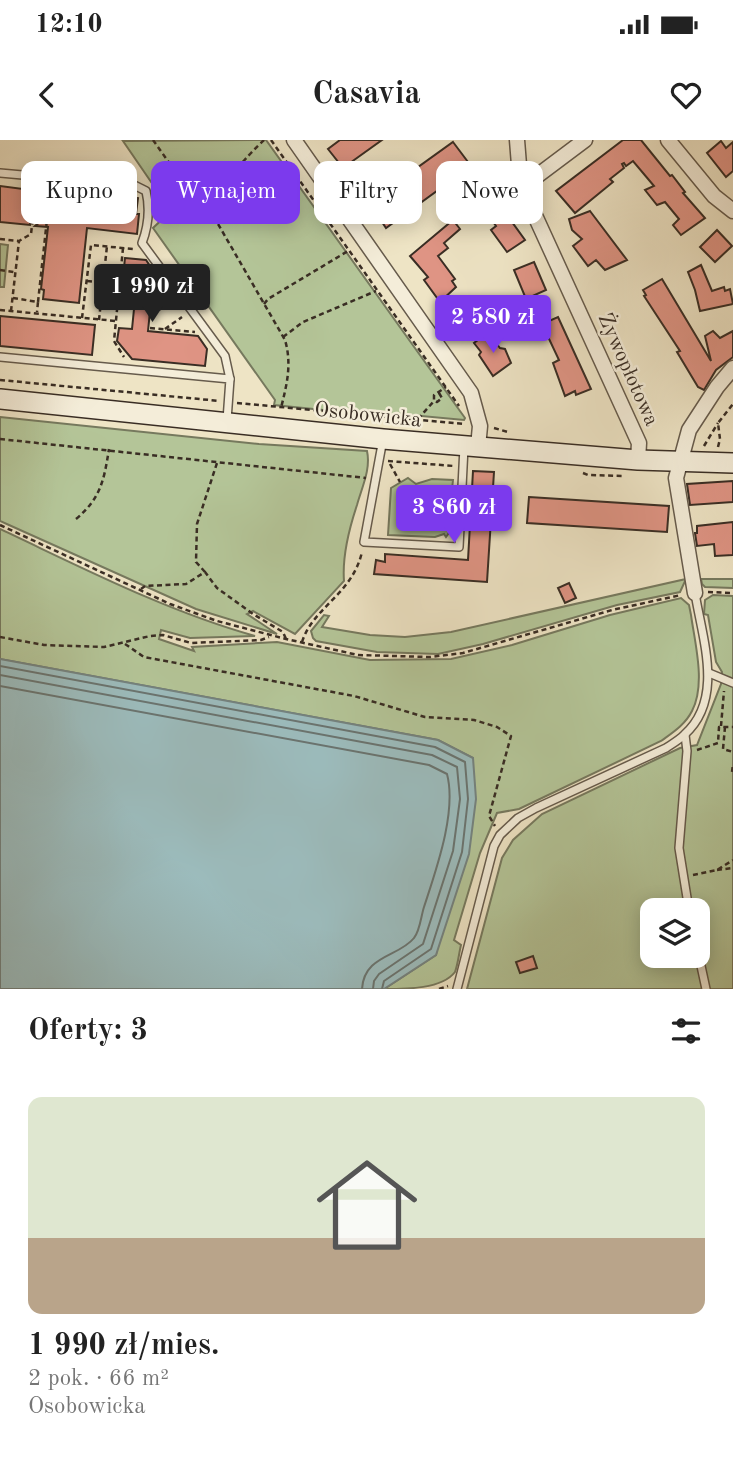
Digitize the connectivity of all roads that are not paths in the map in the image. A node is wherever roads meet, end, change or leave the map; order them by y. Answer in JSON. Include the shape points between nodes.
{"nodes":[{"id":1,"x":294,"y":140,"type":"edge"},
{"id":2,"x":517,"y":140,"type":"edge"},
{"id":3,"x":585,"y":140,"type":"edge"},
{"id":4,"x":668,"y":140,"type":"edge"},
{"id":5,"x":519,"y":161,"type":"edge"},
{"id":6,"x":543,"y":172,"type":"edge"},
{"id":7,"x":0,"y":173,"type":"edge"},
{"id":8,"x":733,"y":211,"type":"edge"},
{"id":9,"x":539,"y":224,"type":"edge"},
{"id":10,"x":0,"y":357,"type":"edge"},
{"id":11,"x":733,"y":368,"type":"edge"},
{"id":12,"x":230,"y":379,"type":"junction"},
{"id":13,"x":0,"y":400,"type":"edge"},
{"id":14,"x":227,"y":422,"type":"junction"},
{"id":15,"x":383,"y":439,"type":"junction"},
{"id":16,"x":468,"y":452,"type":"junction"},
{"id":17,"x":679,"y":461,"type":"junction"},
{"id":18,"x":733,"y":463,"type":"edge"},
{"id":19,"x":635,"y":468,"type":"junction"},
{"id":20,"x":695,"y":593,"type":"joint"},
{"id":21,"x":709,"y":673,"type":"junction"},
{"id":22,"x":730,"y":682,"type":"edge"},
{"id":23,"x":685,"y":735,"type":"junction"},
{"id":24,"x":686,"y":898,"type":"edge"},
{"id":25,"x":701,"y":968,"type":"edge"},
{"id":26,"x":457,"y":989,"type":"edge"},
{"id":27,"x":706,"y":989,"type":"edge"}],
"edges":[{"from":1,"to":16,"type":"street","via":[[471,393],[481,426]]},
{"from":2,"to":5,"type":"street","name":"Żywopłotowa"},
{"from":3,"to":6,"type":"street"},
{"from":4,"to":8,"type":"street","via":[[714,196]]},
{"from":7,"to":12,"type":"lane","via":[[134,185],[146,191],[149,201],[142,243],[225,356]]},
{"from":9,"to":19,"type":"street","name":"Żywopłotowa","via":[[639,443]]},
{"from":10,"to":12,"type":"lane"},
{"from":11,"to":17,"type":"street","via":[[689,430]]},
{"from":12,"to":14,"type":"lane"},
{"from":13,"to":14,"type":"street","name":"Osobowicka"},
{"from":14,"to":15,"type":"street","name":"Osobowicka"},
{"from":15,"to":16,"type":"street","name":"Osobowicka"},
{"from":15,"to":16,"type":"lane","via":[[364,542],[459,547]]},
{"from":16,"to":19,"type":"street","name":"Osobowicka"},
{"from":17,"to":18,"type":"street","name":"Osobowicka"},
{"from":17,"to":19,"type":"street","name":"Osobowicka"},
{"from":17,"to":20,"type":"street","via":[[676,485]]},
{"from":20,"to":21,"type":"lane"},
{"from":21,"to":22,"type":"lane"},
{"from":21,"to":23,"type":"lane","via":[[703,707]]},
{"from":23,"to":24,"type":"lane","via":[[679,848]]},
{"from":23,"to":26,"type":"lane","via":[[536,808],[500,835]]},
{"from":25,"to":27,"type":"lane"}]}
